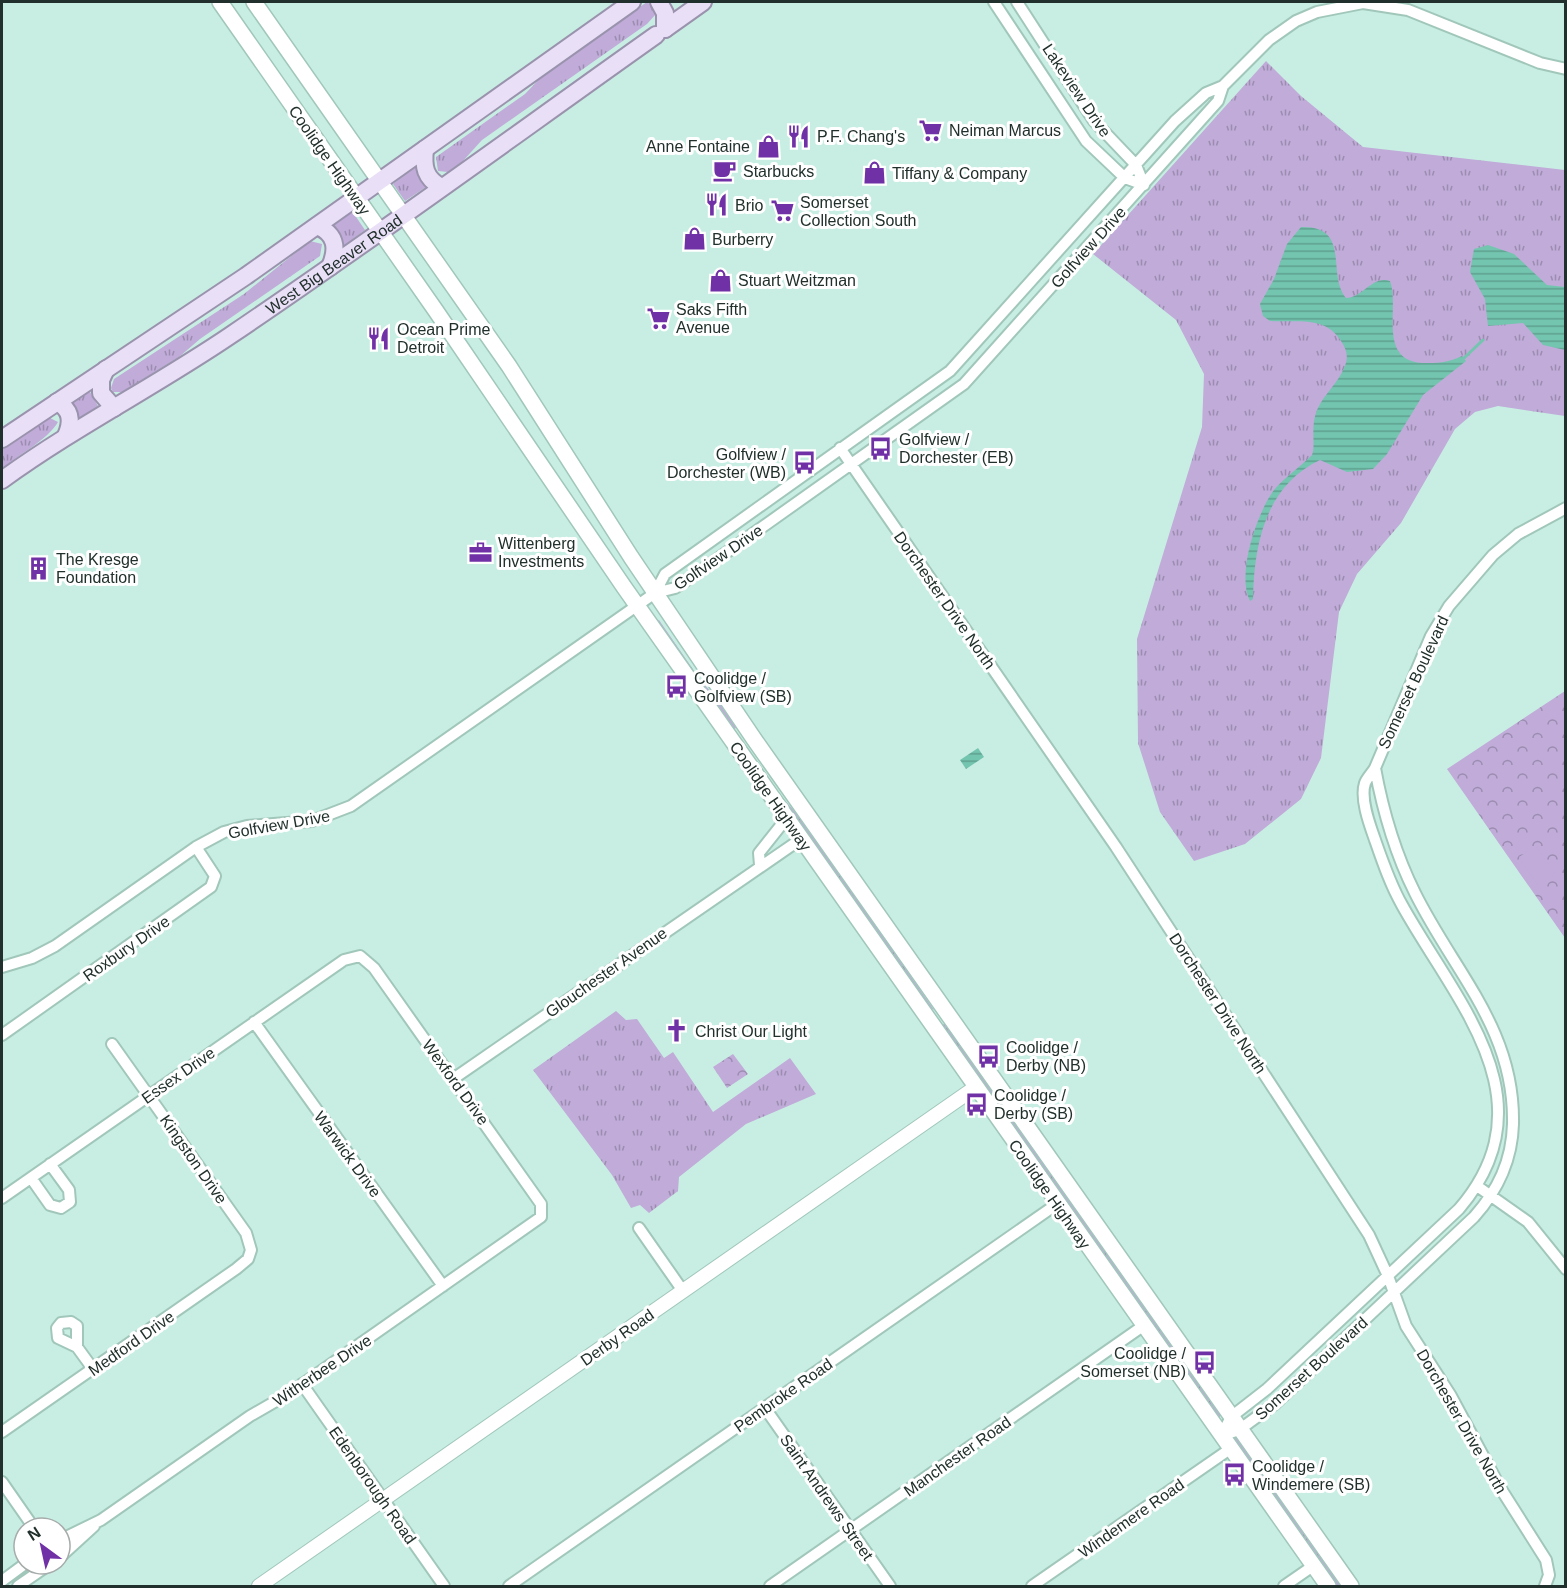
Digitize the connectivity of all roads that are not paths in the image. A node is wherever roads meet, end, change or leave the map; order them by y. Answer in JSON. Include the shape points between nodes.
{"nodes":[{"id":1,"x":220,"y":2,"type":"edge"},
{"id":2,"x":254,"y":2,"type":"edge"},
{"id":3,"x":632,"y":2,"type":"edge"},
{"id":4,"x":659,"y":2,"type":"edge"},
{"id":5,"x":703,"y":2,"type":"edge"},
{"id":6,"x":994,"y":2,"type":"edge"},
{"id":7,"x":1017,"y":2,"type":"edge"},
{"id":8,"x":661,"y":32,"type":"junction"},
{"id":9,"x":1566,"y":69,"type":"edge"},
{"id":10,"x":302,"y":71,"type":"junction"},
{"id":11,"x":276,"y":82,"type":"junction"},
{"id":12,"x":1223,"y":86,"type":"junction"},
{"id":13,"x":425,"y":149,"type":"junction"},
{"id":14,"x":1136,"y":165,"type":"junction"},
{"id":15,"x":1125,"y":178,"type":"junction"},
{"id":16,"x":379,"y":182,"type":"junction"},
{"id":17,"x":1144,"y":185,"type":"junction"},
{"id":18,"x":441,"y":187,"type":"junction"},
{"id":19,"x":357,"y":198,"type":"junction"},
{"id":20,"x":402,"y":215,"type":"junction"},
{"id":21,"x":317,"y":226,"type":"junction"},
{"id":22,"x":380,"y":231,"type":"junction"},
{"id":23,"x":330,"y":267,"type":"junction"},
{"id":24,"x":462,"y":300,"type":"junction"},
{"id":25,"x":436,"y":311,"type":"junction"},
{"id":26,"x":106,"y":369,"type":"junction"},
{"id":27,"x":57,"y":402,"type":"junction"},
{"id":28,"x":114,"y":408,"type":"junction"},
{"id":29,"x":66,"y":436,"type":"junction"},
{"id":30,"x":555,"y":437,"type":"junction"},
{"id":31,"x":2,"y":439,"type":"edge"},
{"id":32,"x":527,"y":444,"type":"junction"},
{"id":33,"x":840,"y":448,"type":"junction"},
{"id":34,"x":850,"y":463,"type":"junction"},
{"id":35,"x":2,"y":480,"type":"edge"},
{"id":36,"x":1566,"y":508,"type":"edge"},
{"id":37,"x":655,"y":593,"type":"junction"},
{"id":38,"x":638,"y":605,"type":"junction"},
{"id":39,"x":754,"y":740,"type":"junction"},
{"id":40,"x":733,"y":742,"type":"junction"},
{"id":41,"x":1375,"y":768,"type":"junction"},
{"id":42,"x":786,"y":819,"type":"junction"},
{"id":43,"x":801,"y":839,"type":"junction"},
{"id":44,"x":196,"y":847,"type":"junction"},
{"id":45,"x":760,"y":866,"type":"junction"},
{"id":46,"x":356,"y":956,"type":"joint"},
{"id":47,"x":2,"y":968,"type":"edge"},
{"id":48,"x":944,"y":1011,"type":"junction"},
{"id":49,"x":925,"y":1017,"type":"junction"},
{"id":50,"x":254,"y":1022,"type":"junction"},
{"id":51,"x":2,"y":1035,"type":"edge"},
{"id":52,"x":112,"y":1044,"type":"dead end"},
{"id":53,"x":453,"y":1079,"type":"junction"},
{"id":54,"x":976,"y":1087,"type":"junction"},
{"id":55,"x":148,"y":1095,"type":"junction"},
{"id":56,"x":50,"y":1164,"type":"junction"},
{"id":57,"x":31,"y":1178,"type":"junction"},
{"id":58,"x":1477,"y":1186,"type":"junction"},
{"id":59,"x":1491,"y":1195,"type":"junction"},
{"id":60,"x":2,"y":1198,"type":"edge"},
{"id":61,"x":1057,"y":1204,"type":"junction"},
{"id":62,"x":541,"y":1217,"type":"joint"},
{"id":63,"x":639,"y":1227,"type":"dead end"},
{"id":64,"x":252,"y":1246,"type":"joint"},
{"id":65,"x":1566,"y":1269,"type":"edge"},
{"id":66,"x":1388,"y":1276,"type":"junction"},
{"id":67,"x":443,"y":1286,"type":"junction"},
{"id":68,"x":683,"y":1291,"type":"junction"},
{"id":69,"x":1394,"y":1292,"type":"junction"},
{"id":70,"x":1143,"y":1326,"type":"junction"},
{"id":71,"x":78,"y":1347,"type":"dead end"},
{"id":72,"x":93,"y":1369,"type":"junction"},
{"id":73,"x":302,"y":1384,"type":"junction"},
{"id":74,"x":765,"y":1408,"type":"junction"},
{"id":75,"x":1235,"y":1424,"type":"junction"},
{"id":76,"x":2,"y":1432,"type":"edge"},
{"id":77,"x":1225,"y":1443,"type":"junction"},
{"id":78,"x":2,"y":1482,"type":"edge"},
{"id":79,"x":383,"y":1500,"type":"junction"},
{"id":80,"x":26,"y":1516,"type":"edge"},
{"id":81,"x":101,"y":1520,"type":"junction"},
{"id":82,"x":850,"y":1530,"type":"junction"},
{"id":83,"x":72,"y":1534,"type":"edge"},
{"id":84,"x":72,"y":1546,"type":"edge"},
{"id":85,"x":1313,"y":1566,"type":"junction"},
{"id":86,"x":33,"y":1576,"type":"edge"},
{"id":87,"x":1546,"y":1584,"type":"edge"},
{"id":88,"x":18,"y":1587,"type":"edge"},
{"id":89,"x":259,"y":1587,"type":"edge"},
{"id":90,"x":444,"y":1587,"type":"edge"},
{"id":91,"x":509,"y":1587,"type":"edge"},
{"id":92,"x":770,"y":1587,"type":"edge"},
{"id":93,"x":890,"y":1587,"type":"edge"},
{"id":94,"x":1032,"y":1587,"type":"edge"},
{"id":95,"x":1284,"y":1587,"type":"edge"},
{"id":96,"x":1328,"y":1587,"type":"edge"},
{"id":97,"x":1351,"y":1587,"type":"edge"}],
"edges":[{"from":1,"to":11,"type":"main road","name":"Coolidge Highway"},
{"from":2,"to":10,"type":"main road","name":"Coolidge Highway"},
{"from":3,"to":13,"type":"main road"},
{"from":4,"to":8,"type":"main road","via":[[664,13]]},
{"from":5,"to":8,"type":"main road","name":"West Big Beaver Road"},
{"from":6,"to":15,"type":"street","name":"Lakeview Drive","via":[[1086,141]]},
{"from":7,"to":14,"type":"street","name":"Lakeview Drive","via":[[1094,121]]},
{"from":8,"to":18,"type":"main road","name":"West Big Beaver Road"},
{"from":9,"to":12,"type":"street","name":"Golfview Drive","via":[[1540,63],[1407,10],[1363,3],[1317,12],[1296,21],[1269,40]]},
{"from":10,"to":11,"type":"main road","via":[[295,84]]},
{"from":10,"to":16,"type":"main road","name":"Coolidge Highway"},
{"from":11,"to":19,"type":"main road","name":"Coolidge Highway"},
{"from":12,"to":14,"type":"street","name":"Golfview Drive","via":[[1198,100]]},
{"from":12,"to":17,"type":"street","name":"Golfview Drive","via":[[1218,101]]},
{"from":13,"to":16,"type":"main road"},
{"from":13,"to":18,"type":"main road","via":[[427,175]]},
{"from":14,"to":15,"type":"street","name":"Golfview Drive"},
{"from":14,"to":17,"type":"street","name":"Lakeview Drive"},
{"from":15,"to":17,"type":"street","name":"Lakeview Drive"},
{"from":15,"to":33,"type":"street","name":"Golfview Drive","via":[[954,367]]},
{"from":16,"to":19,"type":"main road"},
{"from":16,"to":20,"type":"main road","name":"Coolidge Highway"},
{"from":17,"to":34,"type":"street","name":"Golfview Drive","via":[[964,384]]},
{"from":18,"to":20,"type":"main road","name":"West Big Beaver Road"},
{"from":19,"to":21,"type":"main road"},
{"from":19,"to":22,"type":"main road","name":"Coolidge Highway"},
{"from":20,"to":22,"type":"main road","name":"West Big Beaver Road"},
{"from":20,"to":24,"type":"main road","name":"Coolidge Highway"},
{"from":21,"to":23,"type":"main road","via":[[329,232],[335,244]]},
{"from":21,"to":26,"type":"main road"},
{"from":22,"to":23,"type":"main road","name":"West Big Beaver Road"},
{"from":22,"to":25,"type":"main road","name":"Coolidge Highway"},
{"from":23,"to":28,"type":"main road","name":"West Big Beaver Road"},
{"from":24,"to":25,"type":"main road","via":[[450,298]]},
{"from":24,"to":30,"type":"main road","name":"Coolidge Highway"},
{"from":25,"to":32,"type":"main road","name":"Coolidge Highway"},
{"from":26,"to":27,"type":"main road"},
{"from":26,"to":28,"type":"main road","via":[[101,393]]},
{"from":27,"to":29,"type":"main road","via":[[70,416]]},
{"from":27,"to":31,"type":"main road"},
{"from":28,"to":29,"type":"main road","name":"West Big Beaver Road"},
{"from":29,"to":35,"type":"main road","name":"West Big Beaver Road"},
{"from":30,"to":32,"type":"main road","via":[[541,449]]},
{"from":30,"to":37,"type":"main road","name":"Coolidge Highway"},
{"from":32,"to":38,"type":"main road","name":"Coolidge Highway"},
{"from":33,"to":34,"type":"street","name":"Dorchester Drive North"},
{"from":33,"to":37,"type":"street","name":"Golfview Drive","via":[[665,574]]},
{"from":34,"to":37,"type":"street","name":"Golfview Drive","via":[[675,588]]},
{"from":34,"to":66,"type":"street","name":"Dorchester Drive North","via":[[1190,959],[1369,1235]]},
{"from":36,"to":41,"type":"street","name":"Somerset Boulevard","via":[[1518,534],[1493,555],[1449,606],[1426,646]]},
{"from":37,"to":38,"type":"street","name":"Golfview Drive"},
{"from":37,"to":39,"type":"main road","name":"Coolidge Highway"},
{"from":38,"to":40,"type":"main road","name":"Coolidge Highway"},
{"from":38,"to":44,"type":"street","name":"Golfview Drive","via":[[351,806],[312,821],[235,829]]},
{"from":39,"to":40,"type":"main road","via":[[745,733]]},
{"from":39,"to":48,"type":"main road","name":"Coolidge Highway"},
{"from":40,"to":42,"type":"main road","name":"Coolidge Highway"},
{"from":41,"to":58,"type":"street","name":"Somerset Boulevard","via":[[1365,783],[1365,795],[1382,860],[1401,903],[1476,1026],[1488,1055],[1497,1125],[1491,1159]]},
{"from":41,"to":59,"type":"street","name":"Somerset Boulevard","via":[[1387,822],[1406,873],[1493,1025],[1510,1077],[1510,1157]]},
{"from":42,"to":43,"type":"main road","name":"Coolidge Highway"},
{"from":42,"to":45,"type":"street","via":[[759,853]]},
{"from":43,"to":45,"type":"street","name":"Glouchester Avenue"},
{"from":43,"to":49,"type":"main road","name":"Coolidge Highway"},
{"from":44,"to":47,"type":"street","name":"Golfview Drive","via":[[55,946]]},
{"from":44,"to":51,"type":"street","name":"Roxbury Drive","via":[[215,876],[211,887]]},
{"from":45,"to":53,"type":"street","name":"Glouchester Avenue"},
{"from":46,"to":50,"type":"street","name":"Essex Drive","via":[[344,960]]},
{"from":46,"to":53,"type":"street","name":"Wexford Drive","via":[[369,962]]},
{"from":48,"to":49,"type":"main road","via":[[933,1019]]},
{"from":48,"to":75,"type":"main road","name":"Coolidge Highway"},
{"from":49,"to":54,"type":"main road","name":"Coolidge Highway"},
{"from":50,"to":55,"type":"street","name":"Essex Drive"},
{"from":50,"to":67,"type":"street","name":"Warwick Drive"},
{"from":52,"to":55,"type":"street","name":"Kingston Drive"},
{"from":53,"to":62,"type":"street","name":"Wexford Drive","via":[[534,1191],[542,1204]]},
{"from":54,"to":61,"type":"main road","name":"Coolidge Highway"},
{"from":54,"to":68,"type":"street","name":"Derby Road"},
{"from":55,"to":56,"type":"street","name":"Essex Drive"},
{"from":55,"to":64,"type":"street","name":"Kingston Drive"},
{"from":56,"to":57,"type":"street","name":"Essex Drive"},
{"from":56,"to":57,"type":"street","via":[[70,1193],[70,1202],[61,1208],[51,1205]]},
{"from":57,"to":60,"type":"street","name":"Essex Drive"},
{"from":58,"to":59,"type":"street"},
{"from":58,"to":66,"type":"street","name":"Somerset Boulevard","via":[[1459,1209]]},
{"from":59,"to":65,"type":"street","via":[[1528,1222]]},
{"from":59,"to":69,"type":"street","name":"Somerset Boulevard","via":[[1474,1217]]},
{"from":61,"to":70,"type":"main road","name":"Coolidge Highway"},
{"from":61,"to":74,"type":"street","name":"Pembroke Road"},
{"from":62,"to":67,"type":"street","name":"Witherbee Drive"},
{"from":63,"to":68,"type":"street"},
{"from":64,"to":72,"type":"street","name":"Medford Drive","via":[[248,1259],[236,1269]]},
{"from":66,"to":69,"type":"street","name":"Dorchester Drive North"},
{"from":66,"to":75,"type":"street","name":"Somerset Boulevard"},
{"from":67,"to":73,"type":"street","name":"Witherbee Drive"},
{"from":68,"to":79,"type":"street","name":"Derby Road"},
{"from":69,"to":75,"type":"street","name":"Somerset Boulevard","via":[[1276,1403]]},
{"from":69,"to":87,"type":"street","name":"Dorchester Drive North","via":[[1406,1326],[1546,1560]]},
{"from":70,"to":77,"type":"main road","name":"Coolidge Highway"},
{"from":70,"to":82,"type":"street","name":"Manchester Road"},
{"from":71,"to":72,"type":"street"},
{"from":72,"to":76,"type":"street","name":"Medford Drive"},
{"from":73,"to":79,"type":"street","name":"Edenborough Road"},
{"from":73,"to":81,"type":"street","name":"Witherbee Drive"},
{"from":74,"to":82,"type":"street","name":"Saint Andrews Street"},
{"from":74,"to":91,"type":"street","name":"Pembroke Road"},
{"from":75,"to":77,"type":"street","name":"Somerset Boulevard"},
{"from":75,"to":97,"type":"main road","name":"Coolidge Highway"},
{"from":77,"to":85,"type":"main road","name":"Coolidge Highway"},
{"from":77,"to":94,"type":"street","name":"Windemere Road"},
{"from":78,"to":80,"type":"street"},
{"from":79,"to":89,"type":"street","name":"Derby Road"},
{"from":79,"to":90,"type":"street","name":"Edenborough Road"},
{"from":81,"to":83,"type":"street","name":"Witherbee Drive"},
{"from":81,"to":84,"type":"street","name":"Witherbee Drive"},
{"from":82,"to":92,"type":"street","name":"Manchester Road"},
{"from":82,"to":93,"type":"street","name":"Saint Andrews Street"},
{"from":85,"to":95,"type":"street"},
{"from":85,"to":96,"type":"main road","name":"Coolidge Highway"},
{"from":86,"to":88,"type":"street"}]}
